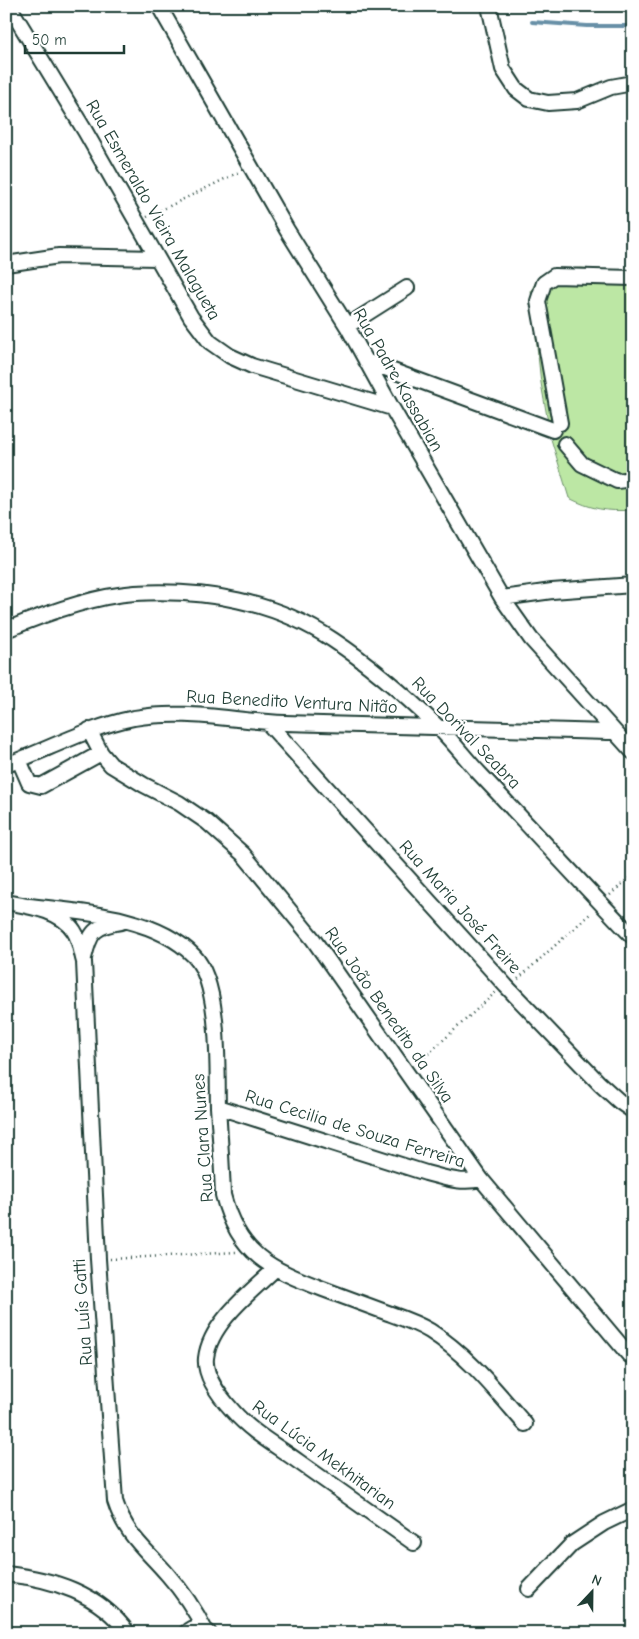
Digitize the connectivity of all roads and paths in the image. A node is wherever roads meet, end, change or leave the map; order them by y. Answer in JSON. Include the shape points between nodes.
{"nodes":[{"id":1,"x":9,"y":6,"type":"edge"},
{"id":2,"x":159,"y":6,"type":"edge"},
{"id":3,"x":488,"y":6,"type":"edge"},
{"id":4,"x":633,"y":83,"type":"edge"},
{"id":5,"x":250,"y":166,"type":"junction"},
{"id":6,"x":137,"y":222,"type":"junction"},
{"id":7,"x":157,"y":258,"type":"junction"},
{"id":8,"x":6,"y":264,"type":"edge"},
{"id":9,"x":633,"y":278,"type":"edge"},
{"id":10,"x":407,"y":288,"type":"dead end"},
{"id":11,"x":347,"y":326,"type":"junction"},
{"id":12,"x":366,"y":361,"type":"junction"},
{"id":13,"x":392,"y":408,"type":"junction"},
{"id":14,"x":565,"y":444,"type":"dead end"},
{"id":15,"x":633,"y":479,"type":"edge"},
{"id":16,"x":633,"y":585,"type":"edge"},
{"id":17,"x":502,"y":598,"type":"junction"},
{"id":18,"x":6,"y":630,"type":"edge"},
{"id":19,"x":267,"y":722,"type":"junction"},
{"id":20,"x":440,"y":729,"type":"junction"},
{"id":21,"x":89,"y":730,"type":"junction"},
{"id":22,"x":614,"y":732,"type":"junction"},
{"id":23,"x":633,"y":752,"type":"edge"},
{"id":24,"x":101,"y":753,"type":"junction"},
{"id":25,"x":12,"y":763,"type":"edge"},
{"id":26,"x":633,"y":874,"type":"edge"},
{"id":27,"x":6,"y":902,"type":"edge"},
{"id":28,"x":601,"y":904,"type":"junction"},
{"id":29,"x":29,"y":906,"type":"junction"},
{"id":30,"x":129,"y":920,"type":"junction"},
{"id":31,"x":633,"y":937,"type":"edge"},
{"id":32,"x":84,"y":962,"type":"junction"},
{"id":33,"x":506,"y":986,"type":"junction"},
{"id":34,"x":407,"y":1074,"type":"junction"},
{"id":35,"x":218,"y":1108,"type":"junction"},
{"id":36,"x":633,"y":1111,"type":"edge"},
{"id":37,"x":481,"y":1179,"type":"junction"},
{"id":38,"x":252,"y":1251,"type":"junction"},
{"id":39,"x":98,"y":1259,"type":"junction"},
{"id":40,"x":275,"y":1269,"type":"junction"},
{"id":41,"x":629,"y":1355,"type":"dead end"},
{"id":42,"x":525,"y":1424,"type":"dead end"},
{"id":43,"x":633,"y":1509,"type":"edge"},
{"id":44,"x":414,"y":1543,"type":"dead end"},
{"id":45,"x":6,"y":1574,"type":"edge"},
{"id":46,"x":529,"y":1588,"type":"dead end"},
{"id":47,"x":207,"y":1631,"type":"edge"},
{"id":48,"x":128,"y":1633,"type":"edge"},
{"id":49,"x":186,"y":1633,"type":"edge"}],
"edges":[{"from":1,"to":6,"type":"street","name":"Rua Esmeraldo Vieira Malagueta"},
{"from":2,"to":5,"type":"street","name":"Rua Padre Kassabian"},
{"from":3,"to":4,"type":"street","via":[[503,69],[516,89],[529,100],[548,103],[577,101],[611,87]]},
{"from":5,"to":6,"type":"path"},
{"from":5,"to":11,"type":"street","name":"Rua Padre Kassabian"},
{"from":6,"to":7,"type":"street","name":"Rua Esmeraldo Vieira Malagueta"},
{"from":7,"to":8,"type":"street","via":[[59,256]]},
{"from":7,"to":13,"type":"street","name":"Rua Esmeraldo Vieira Malagueta","via":[[191,317],[210,342],[230,356],[252,366]]},
{"from":9,"to":12,"type":"street","via":[[554,276],[544,283],[538,301],[556,427]]},
{"from":10,"to":11,"type":"street"},
{"from":11,"to":12,"type":"street","name":"Rua Padre Kassabian"},
{"from":12,"to":13,"type":"street","name":"Rua Padre Kassabian"},
{"from":13,"to":17,"type":"street","name":"Rua Padre Kassabian"},
{"from":14,"to":15,"type":"street","via":[[582,464],[617,481]]},
{"from":16,"to":17,"type":"street"},
{"from":17,"to":22,"type":"street","name":"Rua Padre Kassabian","via":[[531,640]]},
{"from":18,"to":20,"type":"street","name":"Rua Dorival Seabra","via":[[84,602],[134,593],[184,592],[237,599],[286,614],[333,639],[388,681]]},
{"from":19,"to":20,"type":"street","name":"Rua Benedito Ventura Nitão"},
{"from":19,"to":21,"type":"street","name":"Rua Benedito Ventura Nitão","via":[[167,714],[133,718]]},
{"from":19,"to":33,"type":"street","name":"Rua Maria José Freire"},
{"from":20,"to":22,"type":"street","name":"Rua Benedito Ventura Nitão"},
{"from":20,"to":28,"type":"street","name":"Rua Dorival Seabra"},
{"from":21,"to":24,"type":"street","name":"Rua João Benedito da Silva"},
{"from":21,"to":25,"type":"street","name":"Rua Benedito Ventura Nitão"},
{"from":22,"to":23,"type":"street","name":"Rua Padre Kassabian"},
{"from":24,"to":25,"type":"street","via":[[41,786],[29,783]]},
{"from":24,"to":34,"type":"street","name":"Rua João Benedito da Silva","via":[[121,772],[207,822],[243,854],[313,939]]},
{"from":26,"to":28,"type":"path"},
{"from":27,"to":29,"type":"street","name":"Rua Luís Gatti"},
{"from":28,"to":31,"type":"street","name":"Rua Dorival Seabra"},
{"from":28,"to":33,"type":"path","via":[[527,972]]},
{"from":29,"to":30,"type":"street","name":"Rua Clara Nunes"},
{"from":29,"to":32,"type":"street","name":"Rua Luís Gatti","via":[[62,919],[75,931]]},
{"from":30,"to":32,"type":"street","name":"Rua Luís Gatti","via":[[95,930]]},
{"from":30,"to":35,"type":"street","name":"Rua Clara Nunes","via":[[167,936],[202,966],[215,1021]]},
{"from":32,"to":39,"type":"street","name":"Rua Luís Gatti"},
{"from":33,"to":34,"type":"path","via":[[484,1001]]},
{"from":33,"to":36,"type":"street","name":"Rua Maria José Freire","via":[[600,1084]]},
{"from":34,"to":37,"type":"street","name":"Rua João Benedito da Silva"},
{"from":35,"to":37,"type":"street","name":"Rua Cecilia de Souza Ferreira","via":[[434,1176],[469,1182]]},
{"from":35,"to":38,"type":"street","name":"Rua Clara Nunes","via":[[223,1195],[231,1221]]},
{"from":37,"to":41,"type":"street","name":"Rua João Benedito da Silva"},
{"from":38,"to":39,"type":"path"},
{"from":38,"to":40,"type":"street","name":"Rua Clara Nunes"},
{"from":39,"to":47,"type":"street","name":"Rua Luís Gatti","via":[[115,1501],[120,1518],[133,1538],[184,1595]]},
{"from":40,"to":42,"type":"street","name":"Rua Clara Nunes","via":[[429,1330],[469,1362]]},
{"from":40,"to":44,"type":"street","name":"Rua Lúcia Mekhitarian","via":[[219,1326],[210,1342],[206,1359],[218,1392],[258,1434]]},
{"from":43,"to":46,"type":"street","via":[[572,1544]]},
{"from":45,"to":48,"type":"street","via":[[35,1577],[74,1590],[119,1620]]},
{"from":47,"to":49,"type":"street","via":[[196,1627]]}]}
